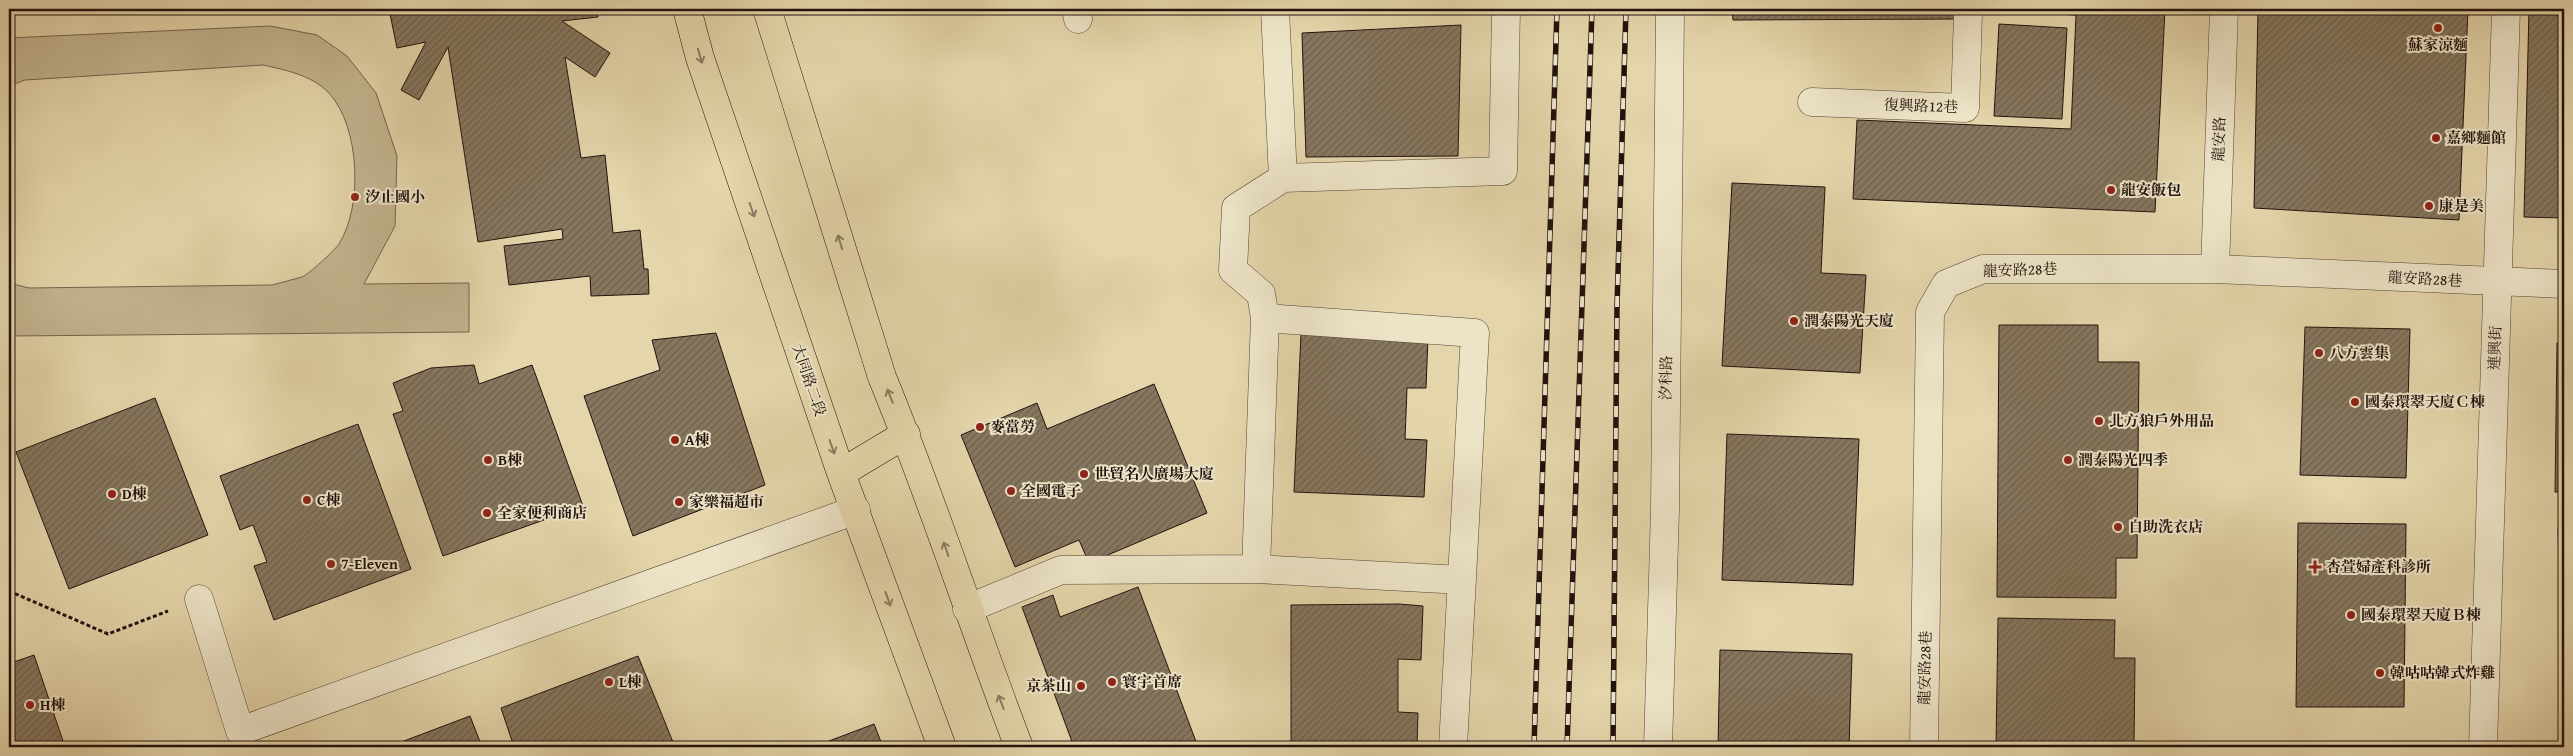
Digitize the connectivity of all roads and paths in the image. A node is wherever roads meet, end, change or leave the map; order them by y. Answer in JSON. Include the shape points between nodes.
{"nodes":[{"id":1,"x":687,"y":9,"type":"edge"},
{"id":2,"x":767,"y":9,"type":"edge"},
{"id":3,"x":1276,"y":9,"type":"edge"},
{"id":4,"x":1506,"y":9,"type":"edge"},
{"id":5,"x":1670,"y":9,"type":"edge"},
{"id":6,"x":2224,"y":9,"type":"edge"},
{"id":7,"x":2506,"y":9,"type":"edge"},
{"id":8,"x":1968,"y":13,"type":"dead end"},
{"id":9,"x":1812,"y":102,"type":"dead end"},
{"id":10,"x":1283,"y":178,"type":"junction"},
{"id":11,"x":2214,"y":269,"type":"junction"},
{"id":12,"x":2497,"y":282,"type":"junction"},
{"id":13,"x":2564,"y":284,"type":"edge"},
{"id":14,"x":1265,"y":318,"type":"junction"},
{"id":15,"x":906,"y":434,"type":"junction"},
{"id":16,"x":841,"y":473,"type":"junction"},
{"id":17,"x":856,"y":510,"type":"junction"},
{"id":18,"x":1256,"y":569,"type":"junction"},
{"id":19,"x":1462,"y":580,"type":"junction"},
{"id":20,"x":9,"y":591,"type":"edge"},
{"id":21,"x":199,"y":599,"type":"joint"},
{"id":22,"x":967,"y":609,"type":"junction"},
{"id":23,"x":942,"y":747,"type":"edge"},
{"id":24,"x":1019,"y":747,"type":"edge"},
{"id":25,"x":1453,"y":747,"type":"edge"},
{"id":26,"x":1658,"y":747,"type":"edge"},
{"id":27,"x":1924,"y":747,"type":"edge"},
{"id":28,"x":2483,"y":747,"type":"edge"}],
"edges":[{"from":1,"to":16,"type":"main road","name":"大同路二段","one_way":true,"via":[[700,58]]},
{"from":15,"to":2,"type":"main road","one_way":true,"via":[[882,377]]},
{"from":3,"to":10,"type":"street"},
{"from":4,"to":10,"type":"street","via":[[1503,171]]},
{"from":5,"to":26,"type":"street","name":"汐科路","via":[[1665,509]]},
{"from":6,"to":11,"type":"street","name":"龍安路"},
{"from":7,"to":12,"type":"street","name":"連興街"},
{"from":8,"to":9,"type":"street","name":"復興路12巷","via":[[1965,108]]},
{"from":10,"to":14,"type":"street","via":[[1236,208],[1232,270],[1262,294]]},
{"from":11,"to":12,"type":"street","name":"龍安路28巷"},
{"from":11,"to":27,"type":"street","name":"龍安路28巷","via":[[1983,269],[1946,284],[1930,312]]},
{"from":12,"to":13,"type":"street","name":"龍安路28巷"},
{"from":12,"to":28,"type":"street","name":"連興街"},
{"from":14,"to":18,"type":"street"},
{"from":14,"to":19,"type":"street","via":[[1475,333]]},
{"from":15,"to":16,"type":"main road"},
{"from":22,"to":15,"type":"main road","one_way":true},
{"from":16,"to":17,"type":"main road","name":"大同路二段"},
{"from":17,"to":21,"type":"street","via":[[240,731]]},
{"from":17,"to":23,"type":"main road","name":"大同路二段","one_way":true},
{"from":18,"to":19,"type":"street"},
{"from":18,"to":22,"type":"street","via":[[1061,570]]},
{"from":19,"to":25,"type":"street"},
{"from":20,"to":21,"type":"path","via":[[108,634]]},
{"from":24,"to":22,"type":"main road","one_way":true}]}
